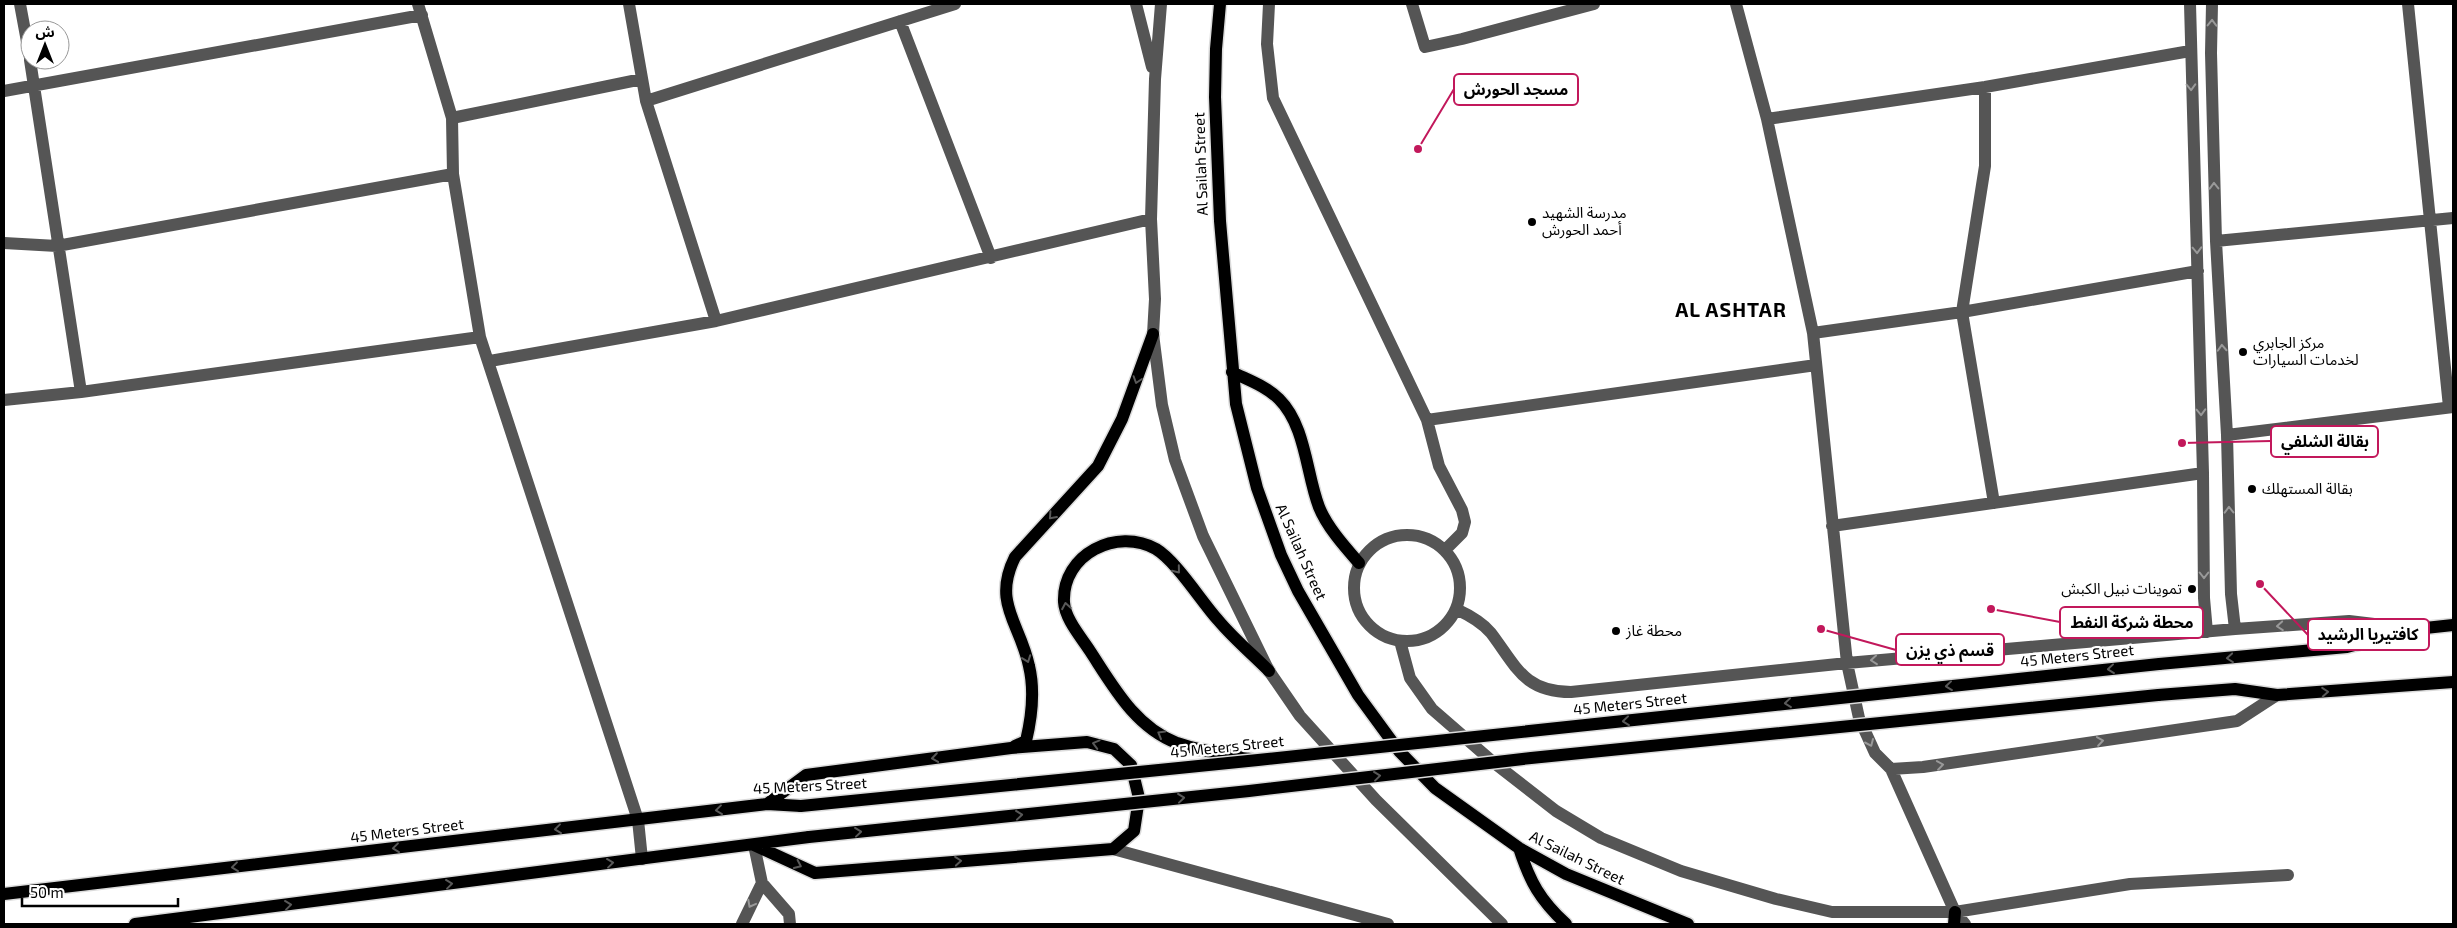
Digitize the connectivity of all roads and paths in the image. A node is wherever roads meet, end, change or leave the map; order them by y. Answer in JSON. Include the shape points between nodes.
{"nodes":[{"id":1,"x":20,"y":4,"type":"edge"},
{"id":2,"x":629,"y":4,"type":"edge"},
{"id":3,"x":956,"y":4,"type":"edge"},
{"id":4,"x":1136,"y":4,"type":"edge"},
{"id":5,"x":1161,"y":4,"type":"edge"},
{"id":6,"x":1269,"y":4,"type":"edge"},
{"id":7,"x":1412,"y":4,"type":"edge"},
{"id":8,"x":1594,"y":4,"type":"edge"},
{"id":9,"x":1736,"y":4,"type":"edge"},
{"id":10,"x":2190,"y":4,"type":"edge"},
{"id":11,"x":2212,"y":4,"type":"edge"},
{"id":12,"x":2408,"y":4,"type":"edge"},
{"id":13,"x":1216,"y":6,"type":"edge"},
{"id":14,"x":1577,"y":6,"type":"edge"},
{"id":15,"x":420,"y":9,"type":"edge"},
{"id":16,"x":23,"y":20,"type":"edge"},
{"id":17,"x":900,"y":22,"type":"junction"},
{"id":18,"x":2190,"y":52,"type":"junction"},
{"id":19,"x":32,"y":70,"type":"edge"},
{"id":20,"x":642,"y":79,"type":"junction"},
{"id":21,"x":1155,"y":79,"type":"junction"},
{"id":22,"x":35,"y":87,"type":"junction"},
{"id":23,"x":1985,"y":87,"type":"junction"},
{"id":24,"x":4,"y":91,"type":"edge"},
{"id":25,"x":646,"y":100,"type":"junction"},
{"id":26,"x":452,"y":118,"type":"junction"},
{"id":27,"x":1768,"y":119,"type":"junction"},
{"id":28,"x":454,"y":174,"type":"junction"},
{"id":29,"x":2453,"y":218,"type":"edge"},
{"id":30,"x":1151,"y":219,"type":"junction"},
{"id":31,"x":2430,"y":221,"type":"junction"},
{"id":32,"x":2216,"y":241,"type":"junction"},
{"id":33,"x":4,"y":243,"type":"edge"},
{"id":34,"x":57,"y":246,"type":"junction"},
{"id":35,"x":991,"y":258,"type":"junction"},
{"id":36,"x":2198,"y":271,"type":"junction"},
{"id":37,"x":1962,"y":312,"type":"junction"},
{"id":38,"x":716,"y":321,"type":"junction"},
{"id":39,"x":1813,"y":332,"type":"junction"},
{"id":40,"x":1153,"y":334,"type":"junction"},
{"id":41,"x":480,"y":337,"type":"junction"},
{"id":42,"x":490,"y":361,"type":"junction"},
{"id":43,"x":1816,"y":365,"type":"junction"},
{"id":44,"x":1232,"y":372,"type":"junction"},
{"id":45,"x":81,"y":392,"type":"junction"},
{"id":46,"x":4,"y":400,"type":"edge"},
{"id":47,"x":2451,"y":407,"type":"edge"},
{"id":48,"x":1427,"y":420,"type":"junction"},
{"id":49,"x":2228,"y":435,"type":"junction"},
{"id":50,"x":2203,"y":473,"type":"junction"},
{"id":51,"x":1994,"y":503,"type":"junction"},
{"id":52,"x":1832,"y":526,"type":"junction"},
{"id":53,"x":1445,"y":550,"type":"junction"},
{"id":54,"x":1359,"y":563,"type":"junction"},
{"id":55,"x":1456,"y":609,"type":"junction"},
{"id":56,"x":2453,"y":625,"type":"edge"},
{"id":57,"x":2235,"y":629,"type":"junction"},
{"id":58,"x":2416,"y":629,"type":"junction"},
{"id":59,"x":2207,"y":632,"type":"junction"},
{"id":60,"x":1400,"y":641,"type":"junction"},
{"id":61,"x":1846,"y":663,"type":"junction"},
{"id":62,"x":1269,"y":670,"type":"junction"},
{"id":63,"x":2453,"y":682,"type":"edge"},
{"id":64,"x":2277,"y":695,"type":"junction"},
{"id":65,"x":1011,"y":748,"type":"junction"},
{"id":66,"x":1258,"y":760,"type":"junction"},
{"id":67,"x":1891,"y":769,"type":"junction"},
{"id":68,"x":767,"y":804,"type":"junction"},
{"id":69,"x":638,"y":820,"type":"junction"},
{"id":70,"x":754,"y":845,"type":"junction"},
{"id":71,"x":1518,"y":848,"type":"junction"},
{"id":72,"x":1113,"y":849,"type":"junction"},
{"id":73,"x":642,"y":859,"type":"junction"},
{"id":74,"x":2288,"y":875,"type":"dead end"},
{"id":75,"x":762,"y":883,"type":"junction"},
{"id":76,"x":4,"y":894,"type":"edge"},
{"id":77,"x":1955,"y":918,"type":"edge"},
{"id":78,"x":135,"y":924,"type":"edge"},
{"id":79,"x":742,"y":924,"type":"edge"},
{"id":80,"x":790,"y":924,"type":"edge"},
{"id":81,"x":1388,"y":924,"type":"edge"},
{"id":82,"x":1502,"y":924,"type":"edge"},
{"id":83,"x":1566,"y":924,"type":"edge"},
{"id":84,"x":1688,"y":924,"type":"edge"},
{"id":85,"x":1965,"y":924,"type":"edge"}],
"edges":[{"from":1,"to":16,"type":"street"},
{"from":2,"to":20,"type":"street"},
{"from":3,"to":17,"type":"street"},
{"from":4,"to":21,"type":"street"},
{"from":5,"to":21,"type":"street"},
{"from":6,"to":48,"type":"street","via":[[1267,44],[1273,98]]},
{"from":7,"to":14,"type":"street","via":[[1425,47]]},
{"from":8,"to":14,"type":"street"},
{"from":9,"to":27,"type":"street"},
{"from":10,"to":18,"type":"street"},
{"from":32,"to":11,"type":"street","one_way":true},
{"from":12,"to":31,"type":"street"},
{"from":13,"to":44,"type":"main road","name":"Al Sailah Street","via":[[1215,97],[1220,221]]},
{"from":15,"to":22,"type":"street"},
{"from":15,"to":26,"type":"street"},
{"from":17,"to":25,"type":"street"},
{"from":17,"to":35,"type":"street"},
{"from":18,"to":23,"type":"street"},
{"from":18,"to":36,"type":"street","one_way":true},
{"from":19,"to":22,"type":"street"},
{"from":20,"to":25,"type":"street"},
{"from":20,"to":26,"type":"street"},
{"from":21,"to":30,"type":"street"},
{"from":22,"to":24,"type":"street"},
{"from":22,"to":34,"type":"street"},
{"from":23,"to":27,"type":"street"},
{"from":23,"to":37,"type":"street","via":[[1985,166]]},
{"from":25,"to":38,"type":"street"},
{"from":26,"to":28,"type":"street"},
{"from":27,"to":39,"type":"street"},
{"from":28,"to":34,"type":"street"},
{"from":28,"to":41,"type":"street"},
{"from":29,"to":31,"type":"street"},
{"from":30,"to":35,"type":"street"},
{"from":30,"to":40,"type":"street","via":[[1155,299]]},
{"from":31,"to":32,"type":"street"},
{"from":31,"to":47,"type":"street"},
{"from":49,"to":32,"type":"street","one_way":true},
{"from":33,"to":34,"type":"street"},
{"from":34,"to":45,"type":"street"},
{"from":35,"to":38,"type":"street"},
{"from":36,"to":37,"type":"street"},
{"from":36,"to":50,"type":"street","one_way":true},
{"from":37,"to":39,"type":"street"},
{"from":37,"to":51,"type":"street"},
{"from":38,"to":42,"type":"street"},
{"from":39,"to":43,"type":"street"},
{"from":40,"to":62,"type":"street","via":[[1162,405],[1175,460],[1203,536]]},
{"from":40,"to":65,"type":"main road","one_way":true,"via":[[1122,419],[1098,466],[1015,557],[1009,570],[1005,596],[1029,664],[1033,704],[1026,741]]},
{"from":41,"to":42,"type":"street"},
{"from":41,"to":45,"type":"street"},
{"from":42,"to":69,"type":"street"},
{"from":43,"to":48,"type":"street"},
{"from":43,"to":52,"type":"street"},
{"from":44,"to":54,"type":"main road","via":[[1268,390],[1290,414],[1322,513]]},
{"from":44,"to":71,"type":"main road","name":"Al Sailah Street","via":[[1256,488],[1281,555],[1316,626],[1358,695],[1399,751],[1436,788]]},
{"from":45,"to":46,"type":"street"},
{"from":47,"to":49,"type":"street"},
{"from":48,"to":53,"type":"street","via":[[1439,466],[1465,522],[1462,534]]},
{"from":57,"to":49,"type":"street","one_way":true,"via":[[2230,594]]},
{"from":50,"to":51,"type":"street"},
{"from":50,"to":59,"type":"street","one_way":true},
{"from":51,"to":52,"type":"street"},
{"from":52,"to":61,"type":"street"},
{"from":53,"to":54,"type":"street","via":[[1416,536],[1399,535],[1383,540]]},
{"from":53,"to":55,"type":"street","via":[[1459,578],[1460,594]]},
{"from":54,"to":60,"type":"street","via":[[1354,577],[1356,606],[1373,629]]},
{"from":55,"to":60,"type":"street","via":[[1449,621],[1427,637]]},
{"from":55,"to":61,"type":"street","via":[[1491,632],[1510,662],[1535,686],[1553,692]]},
{"from":56,"to":58,"type":"main road","name":"45 Meters Street"},
{"from":58,"to":57,"type":"street","one_way":true,"via":[[2349,621]]},
{"from":57,"to":59,"type":"street"},
{"from":58,"to":66,"type":"main road","name":"45 Meters Street","one_way":true,"bridge":true,"via":[[2347,647]]},
{"from":59,"to":61,"type":"street","one_way":true},
{"from":60,"to":77,"type":"street","via":[[1410,678],[1432,709],[1556,811],[1601,838],[1681,871],[1832,912]]},
{"from":61,"to":67,"type":"street","one_way":true,"via":[[1859,718],[1875,753]]},
{"from":66,"to":62,"type":"main road","one_way":true,"via":[[1176,742],[1152,729],[1136,715],[1118,694],[1068,618],[1064,589],[1069,575],[1077,563],[1100,545],[1115,541],[1144,544],[1157,550],[1219,622]]},
{"from":62,"to":82,"type":"street","via":[[1318,738]]},
{"from":64,"to":63,"type":"main road","one_way":true},
{"from":67,"to":64,"type":"street","one_way":true,"via":[[2237,721]]},
{"from":70,"to":64,"type":"main road","one_way":true,"bridge":true,"via":[[1531,758],[2158,695],[2235,689]]},
{"from":65,"to":68,"type":"main road","one_way":true,"via":[[806,776]]},
{"from":72,"to":65,"type":"main road","one_way":true,"via":[[1134,831],[1139,798],[1131,766],[1114,749],[1087,742]]},
{"from":66,"to":68,"type":"main road","name":"45 Meters Street","bridge":true,"via":[[801,806]]},
{"from":67,"to":77,"type":"street"},
{"from":68,"to":69,"type":"main road","name":"45 Meters Street","one_way":true},
{"from":69,"to":73,"type":"street"},
{"from":69,"to":76,"type":"main road","name":"45 Meters Street","one_way":true},
{"from":70,"to":72,"type":"main road","one_way":true,"via":[[815,873]]},
{"from":70,"to":73,"type":"main road"},
{"from":70,"to":75,"type":"street"},
{"from":71,"to":83,"type":"main road","via":[[1537,893]]},
{"from":71,"to":84,"type":"main road","name":"Al Sailah Street","via":[[1566,874]]},
{"from":72,"to":81,"type":"street"},
{"from":78,"to":73,"type":"main road","one_way":true},
{"from":74,"to":77,"type":"street","via":[[2130,884]]},
{"from":75,"to":79,"type":"street","one_way":true},
{"from":75,"to":80,"type":"street","via":[[789,914]]},
{"from":77,"to":85,"type":"street"}]}
